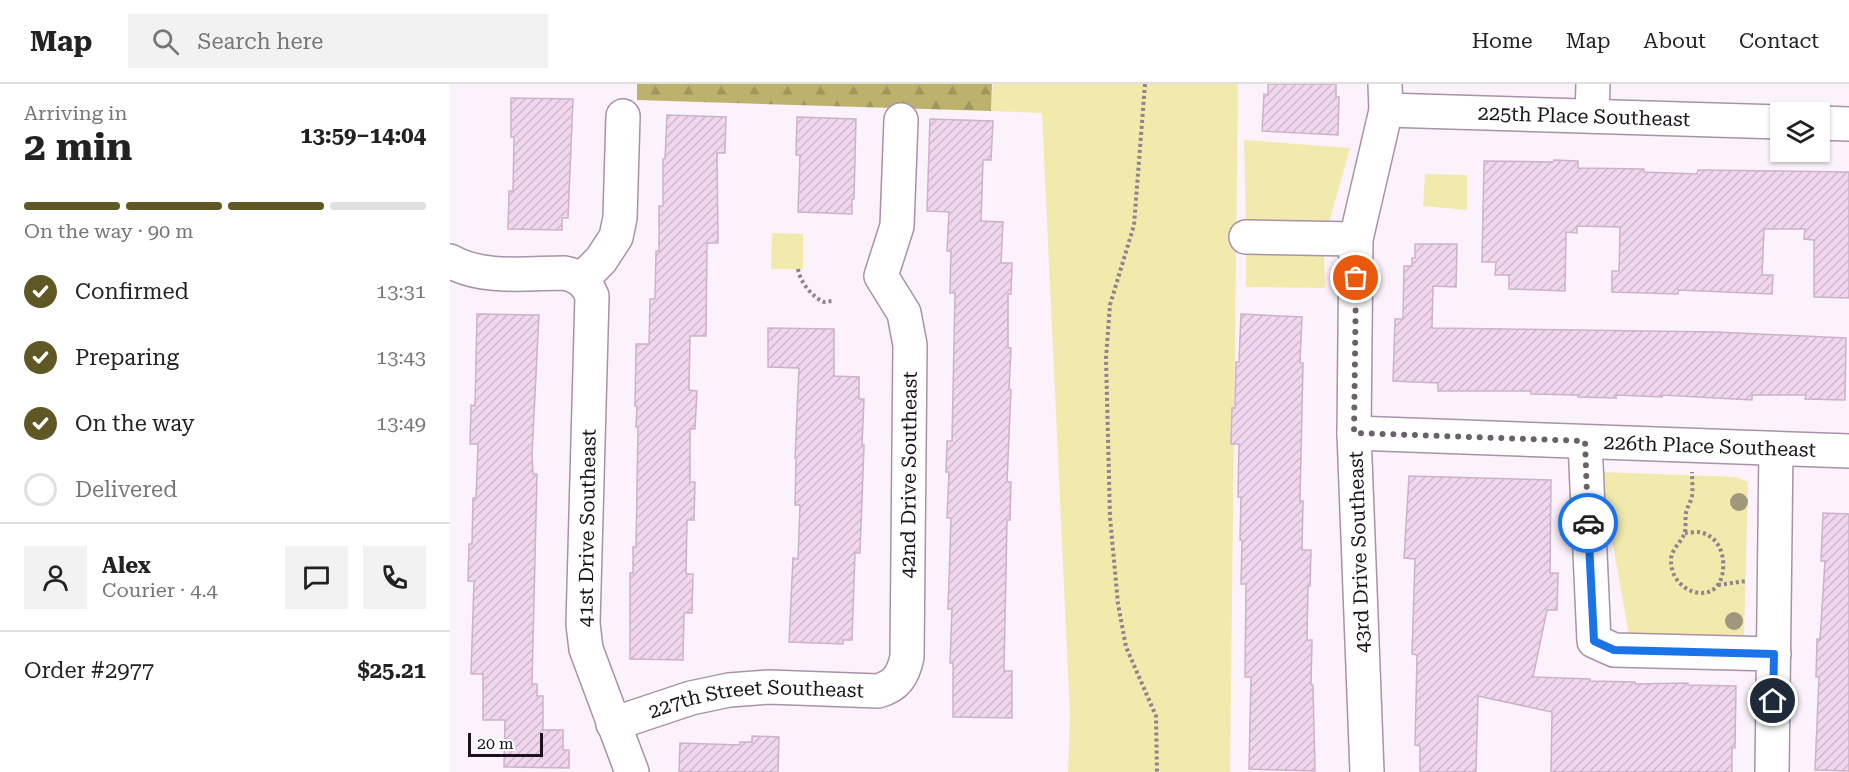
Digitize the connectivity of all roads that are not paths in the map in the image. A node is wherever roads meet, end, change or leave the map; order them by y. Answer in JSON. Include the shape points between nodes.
{"nodes":[{"id":1,"x":1593,"y":84,"type":"edge"},
{"id":2,"x":1386,"y":97,"type":"edge"},
{"id":3,"x":623,"y":116,"type":"dead end"},
{"id":4,"x":1592,"y":116,"type":"junction"},
{"id":5,"x":901,"y":120,"type":"dead end"},
{"id":6,"x":1770,"y":122,"type":"edge"},
{"id":7,"x":1830,"y":123,"type":"edge"},
{"id":8,"x":1849,"y":124,"type":"edge"},
{"id":9,"x":1246,"y":237,"type":"dead end"},
{"id":10,"x":1356,"y":239,"type":"junction"},
{"id":11,"x":450,"y":261,"type":"edge"},
{"id":12,"x":582,"y":279,"type":"junction"},
{"id":13,"x":1354,"y":433,"type":"junction"},
{"id":14,"x":1585,"y":441,"type":"junction"},
{"id":15,"x":1776,"y":449,"type":"junction"},
{"id":16,"x":1849,"y":452,"type":"edge"},
{"id":17,"x":1774,"y":654,"type":"junction"},
{"id":18,"x":898,"y":681,"type":"joint"},
{"id":19,"x":613,"y":724,"type":"junction"},
{"id":20,"x":632,"y":772,"type":"edge"},
{"id":21,"x":1367,"y":772,"type":"edge"},
{"id":22,"x":1772,"y":772,"type":"edge"}],
"edges":[{"from":1,"to":4,"type":"street"},
{"from":2,"to":4,"type":"street","name":"225th Place Southeast"},
{"from":2,"to":10,"type":"street","name":"43rd Drive Southeast"},
{"from":3,"to":12,"type":"street","via":[[616,237]]},
{"from":4,"to":6,"type":"street","name":"225th Place Southeast"},
{"from":5,"to":18,"type":"street","name":"42nd Drive Southeast","via":[[897,226],[881,276],[904,313],[910,345],[907,657]]},
{"from":7,"to":8,"type":"street"},
{"from":9,"to":10,"type":"street"},
{"from":10,"to":13,"type":"street","name":"43rd Drive Southeast"},
{"from":11,"to":12,"type":"street","via":[[483,273],[564,273]]},
{"from":12,"to":19,"type":"street","name":"41st Drive Southeast","via":[[592,296],[583,624],[586,649]]},
{"from":13,"to":14,"type":"street","name":"226th Place Southeast"},
{"from":13,"to":21,"type":"street","name":"43rd Drive Southeast"},
{"from":14,"to":15,"type":"street","name":"226th Place Southeast"},
{"from":14,"to":17,"type":"street","via":[[1594,641],[1614,650]]},
{"from":15,"to":16,"type":"street","name":"226th Place Southeast"},
{"from":15,"to":17,"type":"street"},
{"from":17,"to":22,"type":"street"},
{"from":18,"to":19,"type":"street","name":"227th Street Southeast","via":[[878,691],[769,687],[729,690],[691,698]]},
{"from":19,"to":20,"type":"street","name":"41st Drive Southeast"}]}
